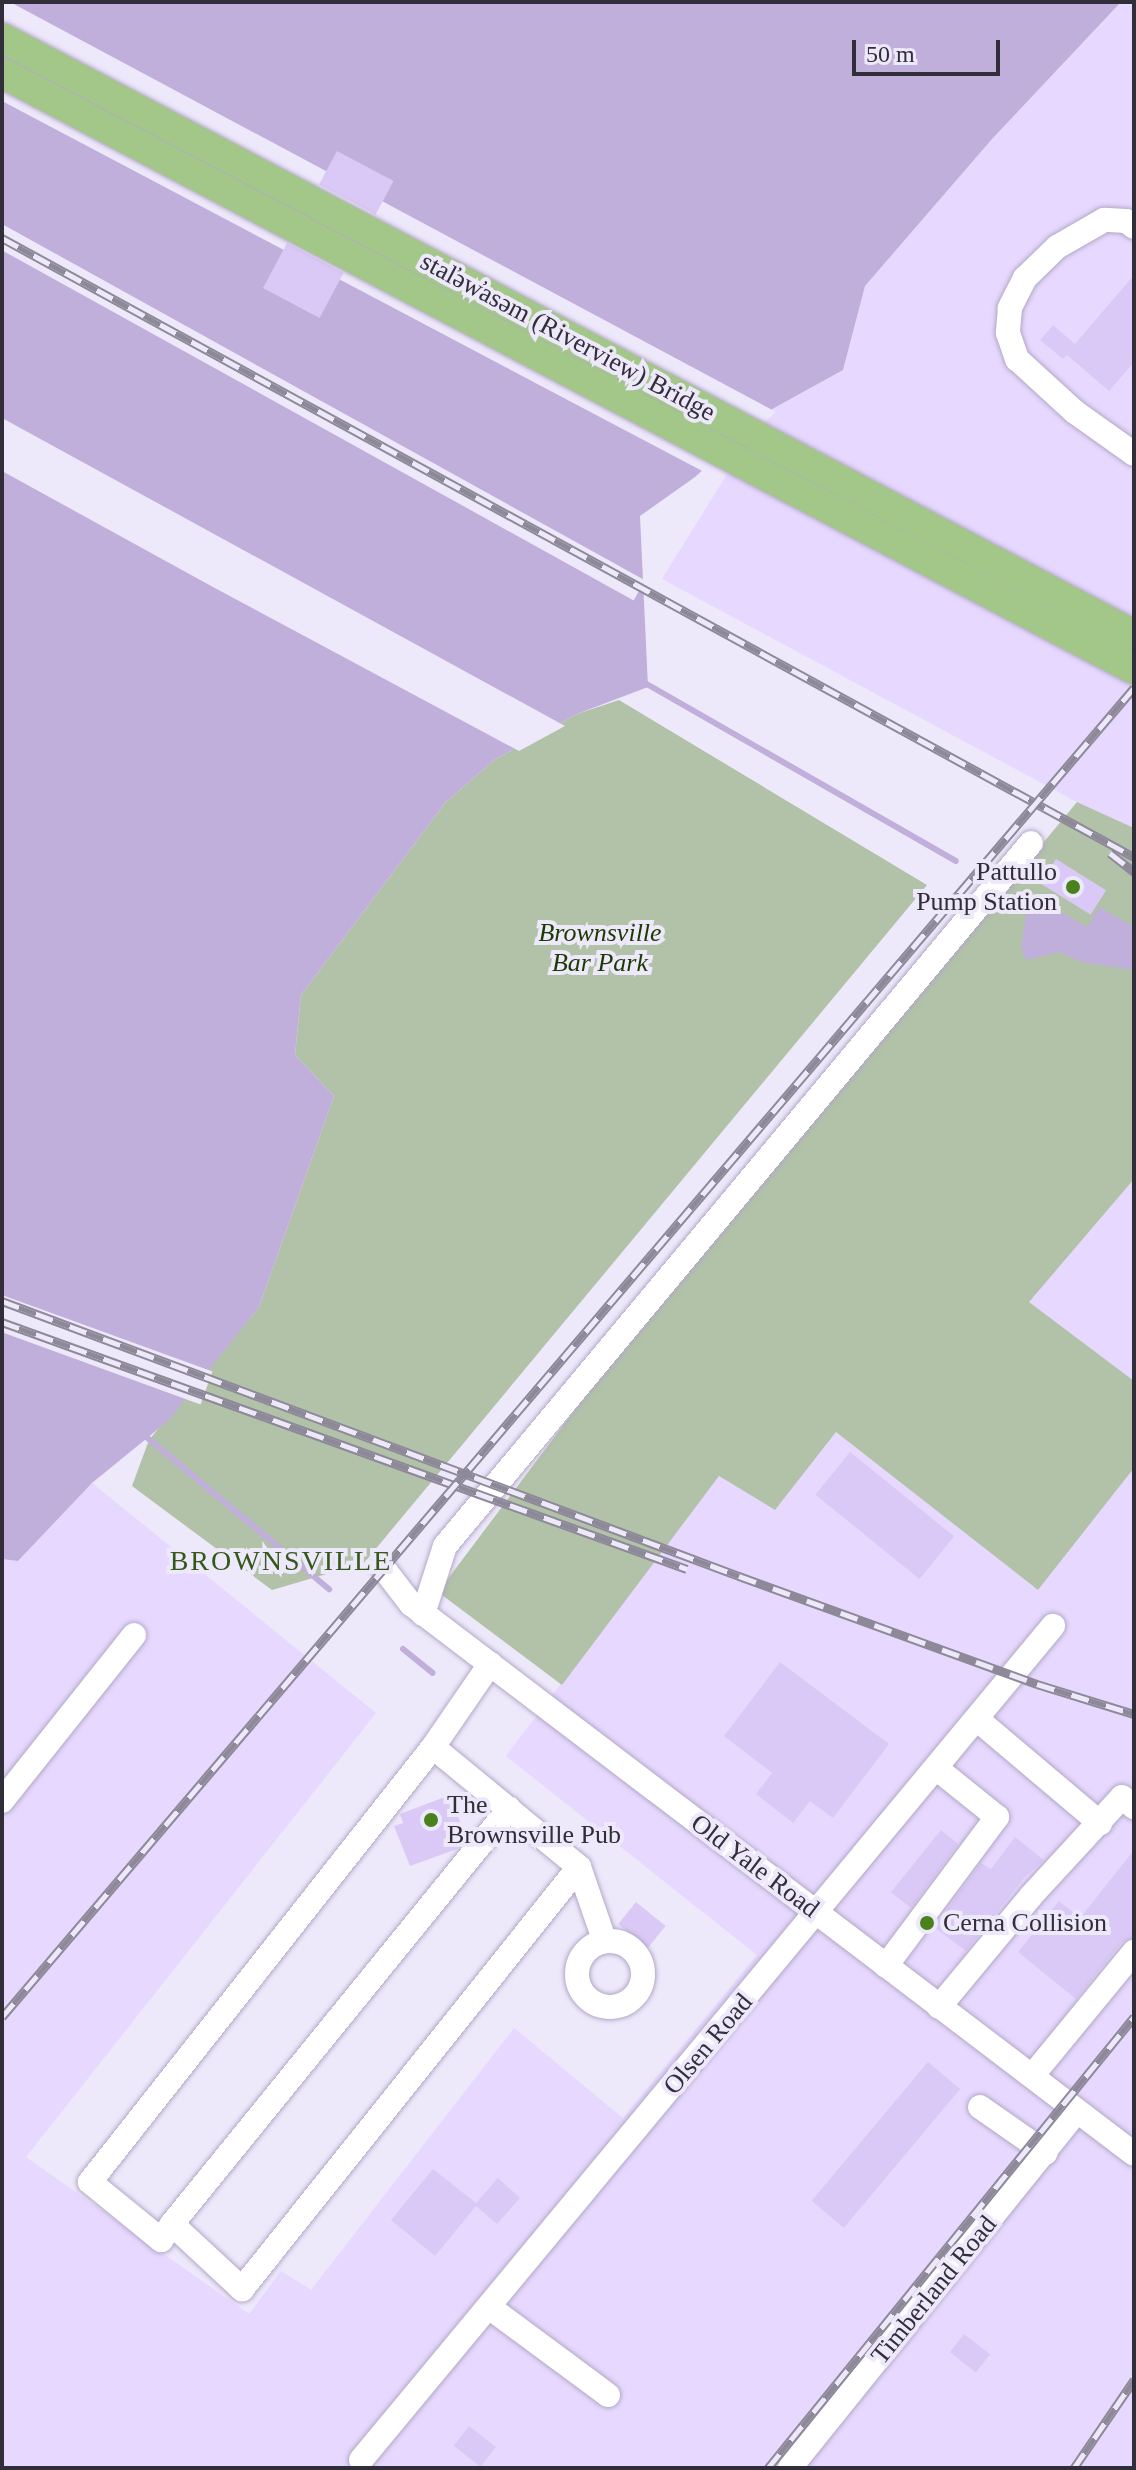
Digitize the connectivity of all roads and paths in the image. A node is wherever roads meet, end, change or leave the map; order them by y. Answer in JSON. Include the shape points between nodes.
{"nodes":[{"id":1,"x":2,"y":38,"type":"edge"},
{"id":2,"x":2,"y":73,"type":"edge"},
{"id":3,"x":1134,"y":227,"type":"edge"},
{"id":4,"x":1134,"y":454,"type":"edge"},
{"id":5,"x":1134,"y":635,"type":"edge"},
{"id":6,"x":1134,"y":669,"type":"edge"},
{"id":7,"x":1031,"y":843,"type":"dead end"},
{"id":8,"x":384,"y":1569,"type":"dead end"},
{"id":9,"x":423,"y":1614,"type":"junction"},
{"id":10,"x":1053,"y":1626,"type":"dead end"},
{"id":11,"x":134,"y":1635,"type":"dead end"},
{"id":12,"x":490,"y":1664,"type":"junction"},
{"id":13,"x":978,"y":1720,"type":"junction"},
{"id":14,"x":433,"y":1747,"type":"junction"},
{"id":15,"x":936,"y":1768,"type":"junction"},
{"id":16,"x":2,"y":1801,"type":"edge"},
{"id":17,"x":1134,"y":1807,"type":"edge"},
{"id":18,"x":509,"y":1809,"type":"junction"},
{"id":19,"x":1100,"y":1823,"type":"junction"},
{"id":20,"x":579,"y":1867,"type":"junction"},
{"id":21,"x":817,"y":1913,"type":"junction"},
{"id":22,"x":604,"y":1939,"type":"dead end"},
{"id":23,"x":1134,"y":1952,"type":"edge"},
{"id":24,"x":886,"y":1966,"type":"junction"},
{"id":25,"x":939,"y":2007,"type":"junction"},
{"id":26,"x":1032,"y":2076,"type":"junction"},
{"id":27,"x":980,"y":2107,"type":"dead end"},
{"id":28,"x":1077,"y":2111,"type":"junction"},
{"id":29,"x":1046,"y":2153,"type":"junction"},
{"id":30,"x":1134,"y":2154,"type":"edge"},
{"id":31,"x":172,"y":2224,"type":"junction"},
{"id":32,"x":489,"y":2307,"type":"junction"},
{"id":33,"x":608,"y":2395,"type":"dead end"},
{"id":34,"x":360,"y":2465,"type":"edge"},
{"id":35,"x":790,"y":2468,"type":"edge"}],
"edges":[{"from":1,"to":5,"type":"main road","name":"stal̕əw̓asəm (Riverview) Bridge"},
{"from":2,"to":6,"type":"main road","name":"stal̕əw̓asəm (Riverview) Bridge"},
{"from":3,"to":4,"type":"street","via":[[1126,221],[1104,220],[1057,247],[1025,278],[1010,308],[1008,333],[1017,359],[1075,412]]},
{"from":7,"to":9,"type":"street","via":[[445,1546]]},
{"from":8,"to":9,"type":"street","name":"Old Yale Road"},
{"from":9,"to":12,"type":"street","name":"Old Yale Road"},
{"from":10,"to":13,"type":"street","name":"Olsen Road"},
{"from":11,"to":16,"type":"street"},
{"from":12,"to":14,"type":"street"},
{"from":12,"to":21,"type":"street","name":"Old Yale Road"},
{"from":13,"to":15,"type":"street","name":"Olsen Road"},
{"from":13,"to":19,"type":"street"},
{"from":14,"to":18,"type":"street"},
{"from":14,"to":31,"type":"street","via":[[90,2182],[161,2240]]},
{"from":15,"to":21,"type":"street","name":"Olsen Road"},
{"from":15,"to":24,"type":"street","via":[[997,1817]]},
{"from":17,"to":19,"type":"street","via":[[1122,1797]]},
{"from":18,"to":20,"type":"street"},
{"from":18,"to":31,"type":"street"},
{"from":19,"to":25,"type":"street"},
{"from":20,"to":22,"type":"street"},
{"from":20,"to":31,"type":"street","via":[[242,2289]]},
{"from":21,"to":24,"type":"street","name":"Old Yale Road"},
{"from":21,"to":32,"type":"street","name":"Olsen Road"},
{"from":23,"to":26,"type":"street"},
{"from":24,"to":25,"type":"street","name":"Old Yale Road"},
{"from":25,"to":26,"type":"street","name":"Old Yale Road"},
{"from":26,"to":28,"type":"street","name":"Old Yale Road"},
{"from":27,"to":29,"type":"street"},
{"from":28,"to":29,"type":"street","name":"Timberland Road"},
{"from":28,"to":30,"type":"street","name":"Old Yale Road"},
{"from":29,"to":35,"type":"street","name":"Timberland Road"},
{"from":32,"to":33,"type":"street"},
{"from":32,"to":34,"type":"street","name":"Olsen Road"}]}
